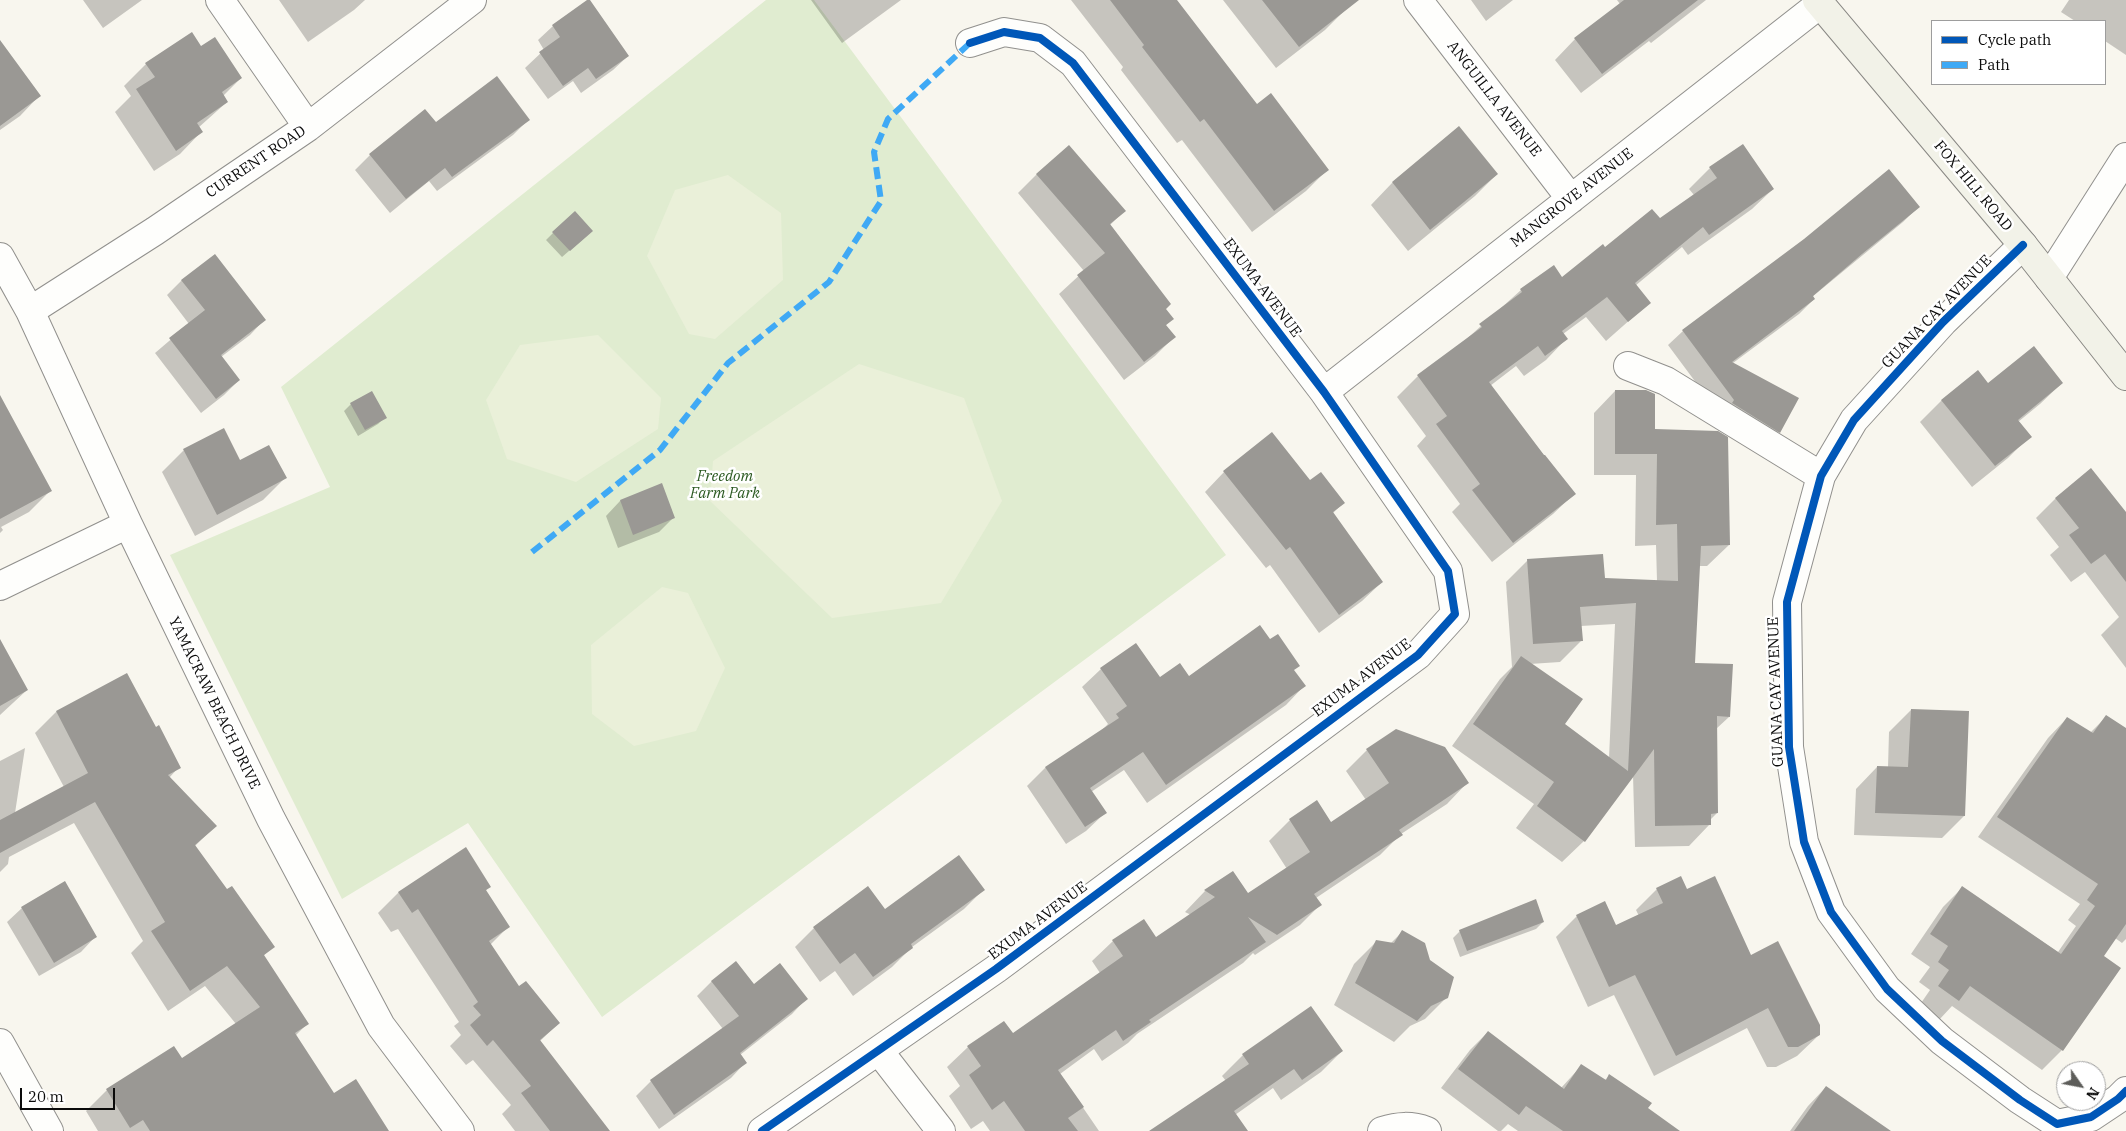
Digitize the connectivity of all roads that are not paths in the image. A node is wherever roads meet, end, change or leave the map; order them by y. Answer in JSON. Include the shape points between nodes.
{"nodes":[{"id":1,"x":220,"y":0,"type":"edge"},
{"id":2,"x":472,"y":0,"type":"edge"},
{"id":3,"x":1418,"y":0,"type":"edge"},
{"id":4,"x":1818,"y":2,"type":"edge"},
{"id":5,"x":970,"y":43,"type":"dead end"},
{"id":6,"x":308,"y":127,"type":"junction"},
{"id":7,"x":2126,"y":157,"type":"edge"},
{"id":8,"x":1571,"y":199,"type":"junction"},
{"id":9,"x":2023,"y":245,"type":"junction"},
{"id":10,"x":0,"y":257,"type":"edge"},
{"id":11,"x":2049,"y":278,"type":"junction"},
{"id":12,"x":30,"y":311,"type":"junction"},
{"id":13,"x":1628,"y":366,"type":"dead end"},
{"id":14,"x":2126,"y":376,"type":"edge"},
{"id":15,"x":1324,"y":392,"type":"junction"},
{"id":16,"x":1821,"y":476,"type":"junction"},
{"id":17,"x":128,"y":524,"type":"junction"},
{"id":18,"x":0,"y":586,"type":"edge"},
{"id":19,"x":0,"y":1043,"type":"edge"},
{"id":20,"x":879,"y":1051,"type":"junction"},
{"id":21,"x":2126,"y":1091,"type":"edge"},
{"id":22,"x":49,"y":1131,"type":"edge"},
{"id":23,"x":460,"y":1131,"type":"edge"},
{"id":24,"x":762,"y":1131,"type":"edge"},
{"id":25,"x":941,"y":1131,"type":"edge"},
{"id":26,"x":1382,"y":1131,"type":"edge"},
{"id":27,"x":1426,"y":1131,"type":"edge"}],
"edges":[{"from":1,"to":6,"type":"street"},
{"from":2,"to":6,"type":"street","name":"CURRENT ROAD"},
{"from":3,"to":8,"type":"street","name":"ANGUILLA AVENUE"},
{"from":4,"to":8,"type":"street","name":"MANGROVE AVENUE"},
{"from":4,"to":9,"type":"main road","name":"FOX HILL ROAD"},
{"from":5,"to":15,"type":"street","name":"EXUMA AVENUE","via":[[1004,32],[1040,38],[1073,63]]},
{"from":6,"to":12,"type":"street","name":"CURRENT ROAD"},
{"from":7,"to":11,"type":"street"},
{"from":8,"to":15,"type":"street","name":"MANGROVE AVENUE"},
{"from":9,"to":11,"type":"main road","name":"FOX HILL ROAD"},
{"from":9,"to":16,"type":"street","name":"GUANA CAY AVENUE","via":[[1943,322],[1854,420]]},
{"from":10,"to":12,"type":"street","name":"YAMACRAW BEACH DRIVE"},
{"from":11,"to":14,"type":"main road","name":"FOX HILL ROAD"},
{"from":12,"to":17,"type":"street","name":"YAMACRAW BEACH DRIVE"},
{"from":13,"to":16,"type":"street","via":[[1666,381]]},
{"from":15,"to":20,"type":"street","name":"EXUMA AVENUE","via":[[1448,571],[1455,614],[1418,655],[996,969]]},
{"from":16,"to":21,"type":"street","name":"GUANA CAY AVENUE","via":[[1787,602],[1787,678],[1789,747],[1804,842],[1831,912],[1894,996],[1942,1041],[2057,1124],[2091,1117]]},
{"from":17,"to":18,"type":"street"},
{"from":17,"to":23,"type":"street","name":"YAMACRAW BEACH DRIVE","via":[[271,820],[381,1026]]},
{"from":19,"to":22,"type":"street"},
{"from":20,"to":24,"type":"street","name":"EXUMA AVENUE"},
{"from":20,"to":25,"type":"street"},
{"from":26,"to":27,"type":"street","via":[[1399,1126]]}]}
